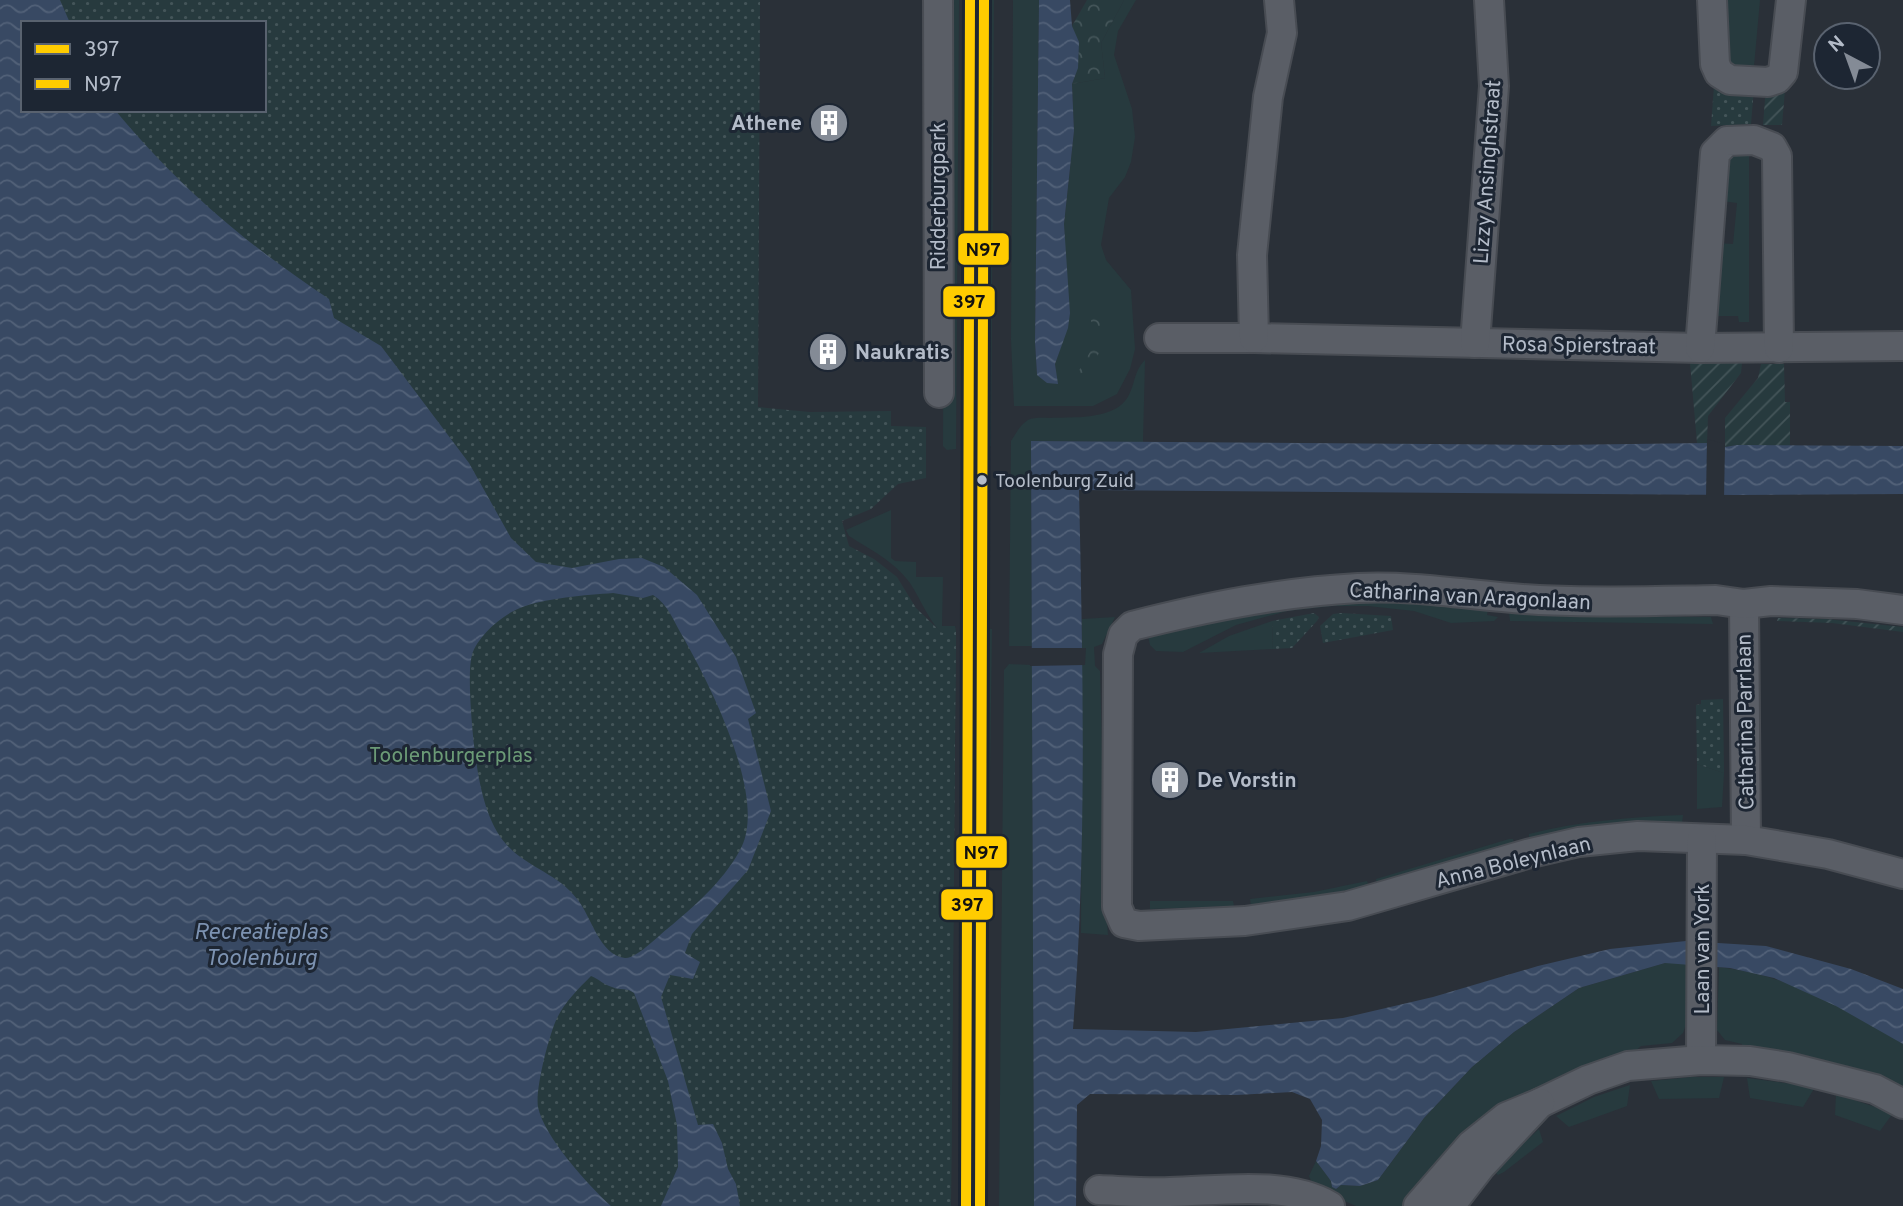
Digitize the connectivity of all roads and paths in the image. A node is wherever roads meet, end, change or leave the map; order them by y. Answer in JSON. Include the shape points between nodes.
{"nodes":[{"id":1,"x":938,"y":0,"type":"edge"},
{"id":2,"x":1279,"y":0,"type":"edge"},
{"id":3,"x":1489,"y":0,"type":"edge"},
{"id":4,"x":1712,"y":0,"type":"edge"},
{"id":5,"x":1791,"y":0,"type":"edge"},
{"id":6,"x":1159,"y":338,"type":"dead end"},
{"id":7,"x":1254,"y":338,"type":"junction"},
{"id":8,"x":1475,"y":343,"type":"junction"},
{"id":9,"x":1903,"y":346,"type":"edge"},
{"id":10,"x":1700,"y":348,"type":"junction"},
{"id":11,"x":1779,"y":348,"type":"junction"},
{"id":12,"x":939,"y":393,"type":"dead end"},
{"id":13,"x":1744,"y":604,"type":"junction"},
{"id":14,"x":1903,"y":610,"type":"edge"},
{"id":15,"x":1702,"y":839,"type":"junction"},
{"id":16,"x":1746,"y":840,"type":"junction"},
{"id":17,"x":1903,"y":874,"type":"edge"},
{"id":18,"x":1124,"y":923,"type":"joint"},
{"id":19,"x":1701,"y":1060,"type":"junction"},
{"id":20,"x":1540,"y":1103,"type":"junction"},
{"id":21,"x":1903,"y":1104,"type":"edge"},
{"id":22,"x":1099,"y":1190,"type":"dead end"},
{"id":23,"x":1165,"y":1199,"type":"edge"},
{"id":24,"x":1330,"y":1206,"type":"edge"},
{"id":25,"x":1418,"y":1206,"type":"edge"},
{"id":26,"x":1450,"y":1206,"type":"edge"}],
"edges":[{"from":1,"to":12,"type":"street","name":"Ridderburgpark"},
{"from":2,"to":7,"type":"street","via":[[1282,33],[1268,97],[1252,255]]},
{"from":3,"to":8,"type":"street","name":"Lizzy Ansinghstraat","via":[[1494,86]]},
{"from":4,"to":5,"type":"street","via":[[1719,73],[1730,80],[1769,82],[1783,72]]},
{"from":6,"to":7,"type":"street","name":"Rosa Spierstraat"},
{"from":7,"to":8,"type":"street","name":"Rosa Spierstraat"},
{"from":8,"to":10,"type":"street","name":"Rosa Spierstraat"},
{"from":9,"to":11,"type":"street","name":"Rosa Spierstraat"},
{"from":10,"to":11,"type":"street","name":"Rosa Spierstraat"},
{"from":10,"to":11,"type":"street","via":[[1715,153],[1727,141],[1754,141],[1772,146],[1777,156]]},
{"from":13,"to":14,"type":"street","name":"Catharina van Aragonlaan","via":[[1857,604]]},
{"from":13,"to":16,"type":"street","name":"Catharina Parrlaan"},
{"from":13,"to":18,"type":"street","name":"Catharina van Aragonlaan","via":[[1537,600],[1361,588],[1252,599],[1132,626],[1123,635],[1118,654],[1117,907]]},
{"from":15,"to":16,"type":"street","name":"Anna Boleynlaan"},
{"from":15,"to":18,"type":"street","name":"Anna Boleynlaan","via":[[1638,836],[1579,842],[1348,906],[1245,921]]},
{"from":15,"to":19,"type":"street","name":"Laan van York"},
{"from":16,"to":17,"type":"street","name":"Anna Boleynlaan","via":[[1828,854]]},
{"from":19,"to":20,"type":"street","via":[[1628,1066]]},
{"from":19,"to":21,"type":"street","via":[[1788,1067],[1875,1089]]},
{"from":20,"to":25,"type":"street","via":[[1506,1117],[1471,1145]]},
{"from":20,"to":26,"type":"street"},
{"from":22,"to":23,"type":"street"},
{"from":23,"to":24,"type":"street","via":[[1233,1190],[1289,1191]]}]}
